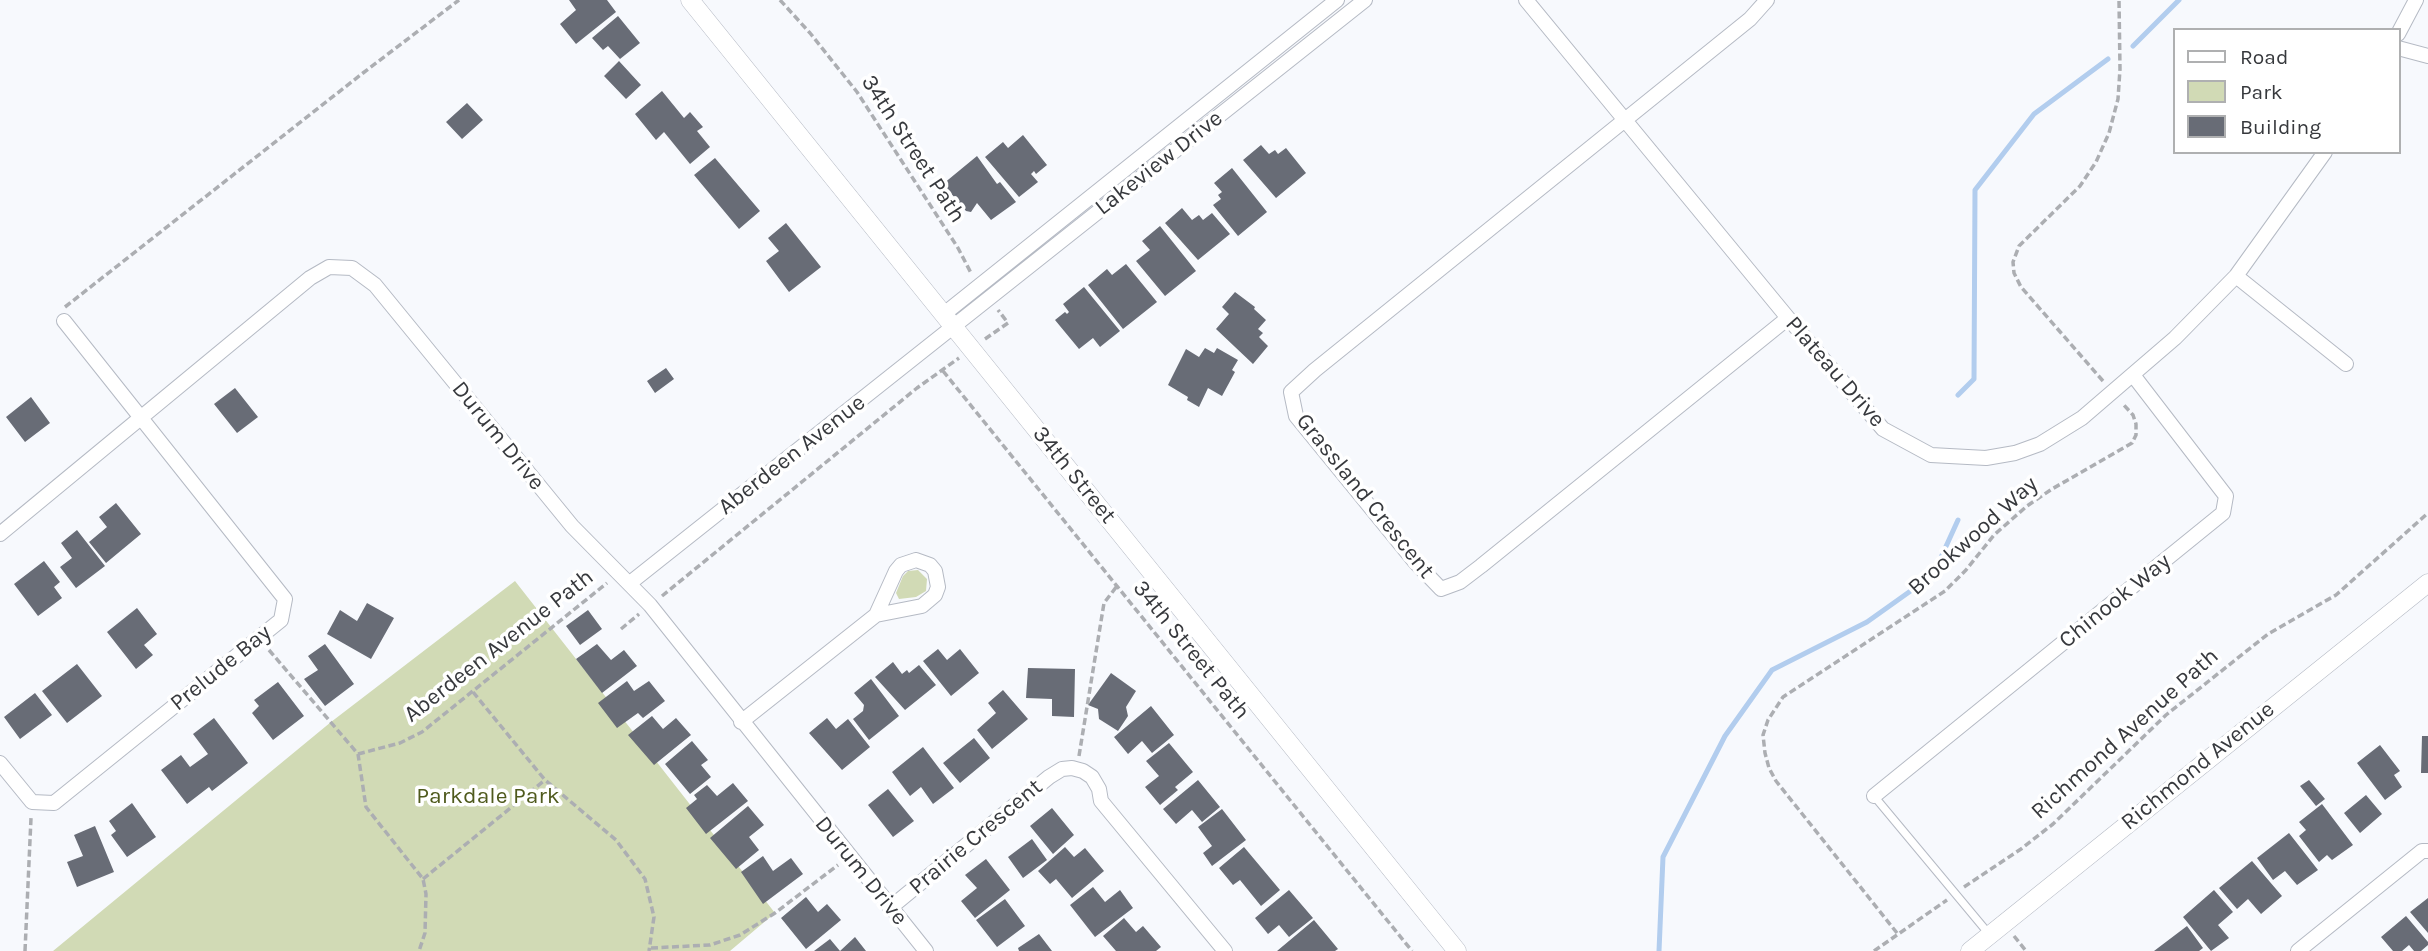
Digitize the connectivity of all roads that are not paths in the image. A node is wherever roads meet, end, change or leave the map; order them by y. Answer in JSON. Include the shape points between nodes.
{"nodes":[{"id":1,"x":690,"y":0,"type":"edge"},
{"id":2,"x":1337,"y":0,"type":"edge"},
{"id":3,"x":1364,"y":0,"type":"edge"},
{"id":4,"x":1526,"y":0,"type":"edge"},
{"id":5,"x":1768,"y":0,"type":"edge"},
{"id":6,"x":2416,"y":0,"type":"edge"},
{"id":7,"x":2400,"y":30,"type":"edge"},
{"id":8,"x":2400,"y":49,"type":"edge"},
{"id":9,"x":2428,"y":56,"type":"edge"},
{"id":10,"x":1626,"y":119,"type":"junction"},
{"id":11,"x":2324,"y":154,"type":"edge"},
{"id":12,"x":2236,"y":276,"type":"junction"},
{"id":13,"x":1788,"y":318,"type":"junction"},
{"id":14,"x":949,"y":320,"type":"junction"},
{"id":15,"x":64,"y":321,"type":"road end"},
{"id":16,"x":2346,"y":364,"type":"dead end"},
{"id":17,"x":2133,"y":375,"type":"junction"},
{"id":18,"x":142,"y":417,"type":"junction"},
{"id":19,"x":0,"y":534,"type":"edge"},
{"id":20,"x":625,"y":578,"type":"junction"},
{"id":21,"x":2428,"y":583,"type":"edge"},
{"id":22,"x":876,"y":615,"type":"junction"},
{"id":23,"x":741,"y":722,"type":"junction"},
{"id":24,"x":0,"y":763,"type":"edge"},
{"id":25,"x":1874,"y":796,"type":"joint"},
{"id":26,"x":2428,"y":851,"type":"edge"},
{"id":27,"x":890,"y":908,"type":"junction"},
{"id":28,"x":1990,"y":934,"type":"junction"},
{"id":29,"x":926,"y":951,"type":"edge"},
{"id":30,"x":1226,"y":951,"type":"edge"},
{"id":31,"x":1457,"y":951,"type":"edge"},
{"id":32,"x":1970,"y":951,"type":"edge"},
{"id":33,"x":2298,"y":951,"type":"edge"}],
"edges":[{"from":1,"to":14,"type":"street","name":"34th Street"},
{"from":2,"to":14,"type":"street","name":"Lakeview Drive","via":[[979,285]]},
{"from":3,"to":14,"type":"street","name":"Lakeview Drive","via":[[989,298]]},
{"from":4,"to":10,"type":"street","name":"Plateau Drive"},
{"from":5,"to":10,"type":"street"},
{"from":6,"to":7,"type":"street"},
{"from":8,"to":9,"type":"street"},
{"from":10,"to":13,"type":"street","name":"Plateau Drive"},
{"from":10,"to":13,"type":"street","name":"Grassland Crescent","via":[[1315,370],[1291,392],[1296,416],[1441,589],[1460,582]]},
{"from":11,"to":12,"type":"street","name":"Plateau Drive"},
{"from":12,"to":16,"type":"street"},
{"from":12,"to":17,"type":"street","name":"Plateau Drive"},
{"from":13,"to":17,"type":"street","name":"Plateau Drive","via":[[1883,429],[1931,455],[1986,458],[2040,444]]},
{"from":14,"to":20,"type":"street","name":"Aberdeen Avenue"},
{"from":14,"to":31,"type":"street","name":"34th Street"},
{"from":15,"to":18,"type":"street","name":"Prelude Bay"},
{"from":17,"to":25,"type":"street","name":"Chinook Way","via":[[2226,496],[2223,513]]},
{"from":18,"to":19,"type":"street","name":"Durum Drive"},
{"from":18,"to":20,"type":"street","name":"Durum Drive","via":[[310,278],[330,267],[352,268],[375,285],[572,526]]},
{"from":18,"to":24,"type":"street","name":"Prelude Bay","via":[[285,599],[281,620],[54,803],[32,802]]},
{"from":20,"to":23,"type":"street","name":"Durum Drive"},
{"from":21,"to":28,"type":"street","name":"Richmond Avenue"},
{"from":22,"to":22,"type":"street","via":[[929,602],[938,587],[935,571],[916,560],[901,565]]},
{"from":22,"to":23,"type":"street"},
{"from":23,"to":27,"type":"street","name":"Durum Drive"},
{"from":25,"to":28,"type":"lane"},
{"from":26,"to":33,"type":"street","via":[[2422,851]]},
{"from":27,"to":29,"type":"street","name":"Durum Drive"},
{"from":27,"to":30,"type":"street","name":"Prairie Crescent","via":[[1049,777],[1073,768],[1092,777],[1101,801]]},
{"from":28,"to":32,"type":"street","name":"Richmond Avenue"}]}
